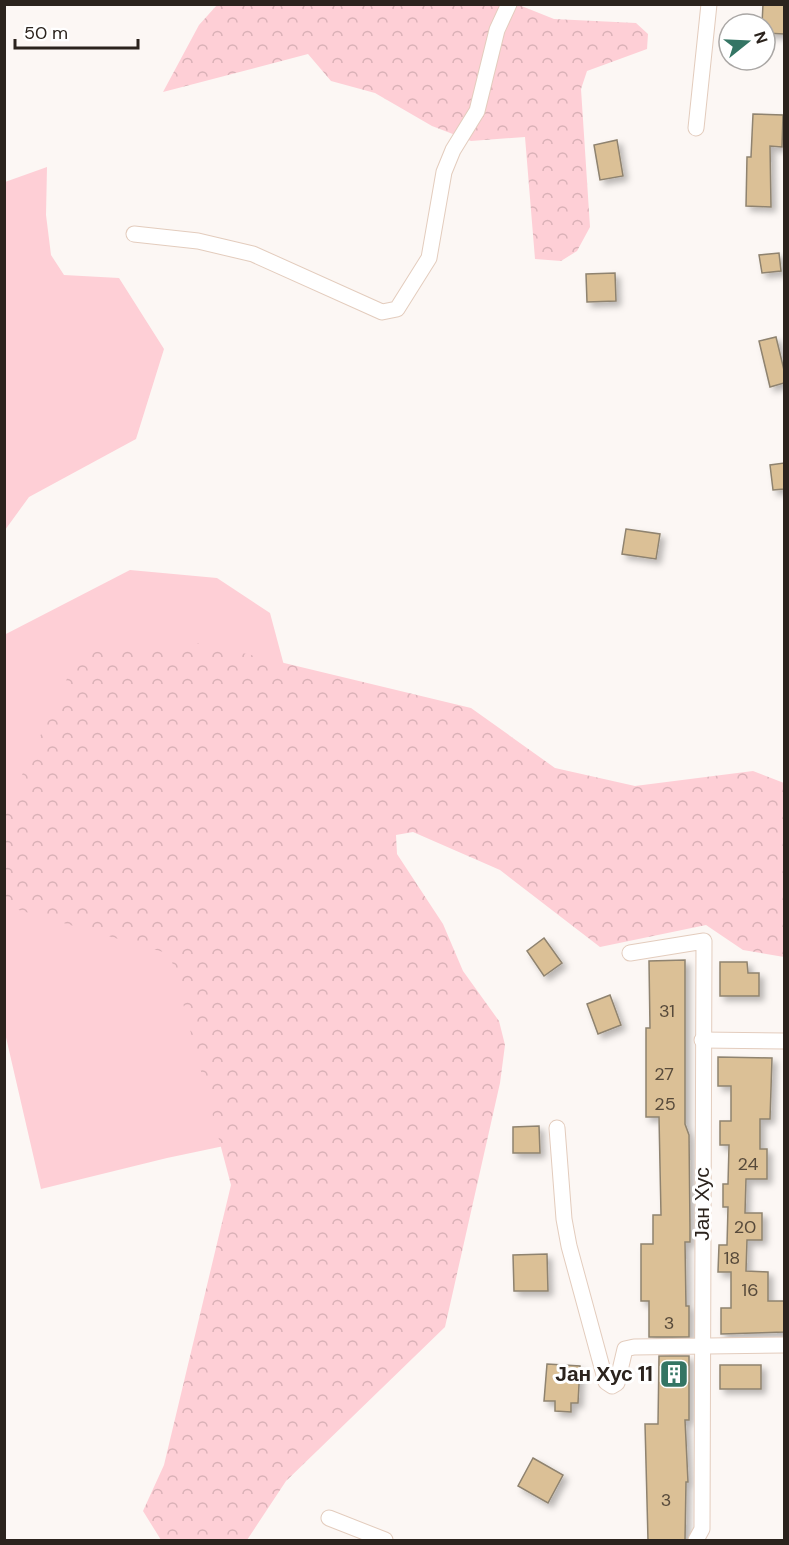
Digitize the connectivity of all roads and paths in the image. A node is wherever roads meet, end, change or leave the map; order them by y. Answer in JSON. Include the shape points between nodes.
{"nodes":[{"id":1,"x":509,"y":4,"type":"edge"},
{"id":2,"x":709,"y":4,"type":"edge"},
{"id":3,"x":696,"y":128,"type":"dead end"},
{"id":4,"x":134,"y":234,"type":"dead end"},
{"id":5,"x":630,"y":952,"type":"dead end"},
{"id":6,"x":702,"y":1040,"type":"junction"},
{"id":7,"x":784,"y":1041,"type":"edge"},
{"id":8,"x":557,"y":1128,"type":"dead end"},
{"id":9,"x":702,"y":1345,"type":"junction"},
{"id":10,"x":784,"y":1345,"type":"edge"},
{"id":11,"x":329,"y":1518,"type":"dead end"},
{"id":12,"x":385,"y":1540,"type":"edge"},
{"id":13,"x":696,"y":1540,"type":"edge"}],
"edges":[{"from":1,"to":4,"type":"street","via":[[496,30],[477,111],[444,172],[429,258],[397,309],[382,312],[253,254],[198,241]]},
{"from":2,"to":3,"type":"street"},
{"from":5,"to":6,"type":"street","name":"Јан Хус","via":[[704,941]]},
{"from":6,"to":7,"type":"street"},
{"from":6,"to":9,"type":"street","name":"Јан Хус"},
{"from":8,"to":9,"type":"street","via":[[569,1246],[606,1382],[612,1386],[617,1383],[625,1349]]},
{"from":9,"to":10,"type":"street"},
{"from":9,"to":13,"type":"street","name":"Јан Хус","via":[[702,1529]]},
{"from":11,"to":12,"type":"street"}]}
